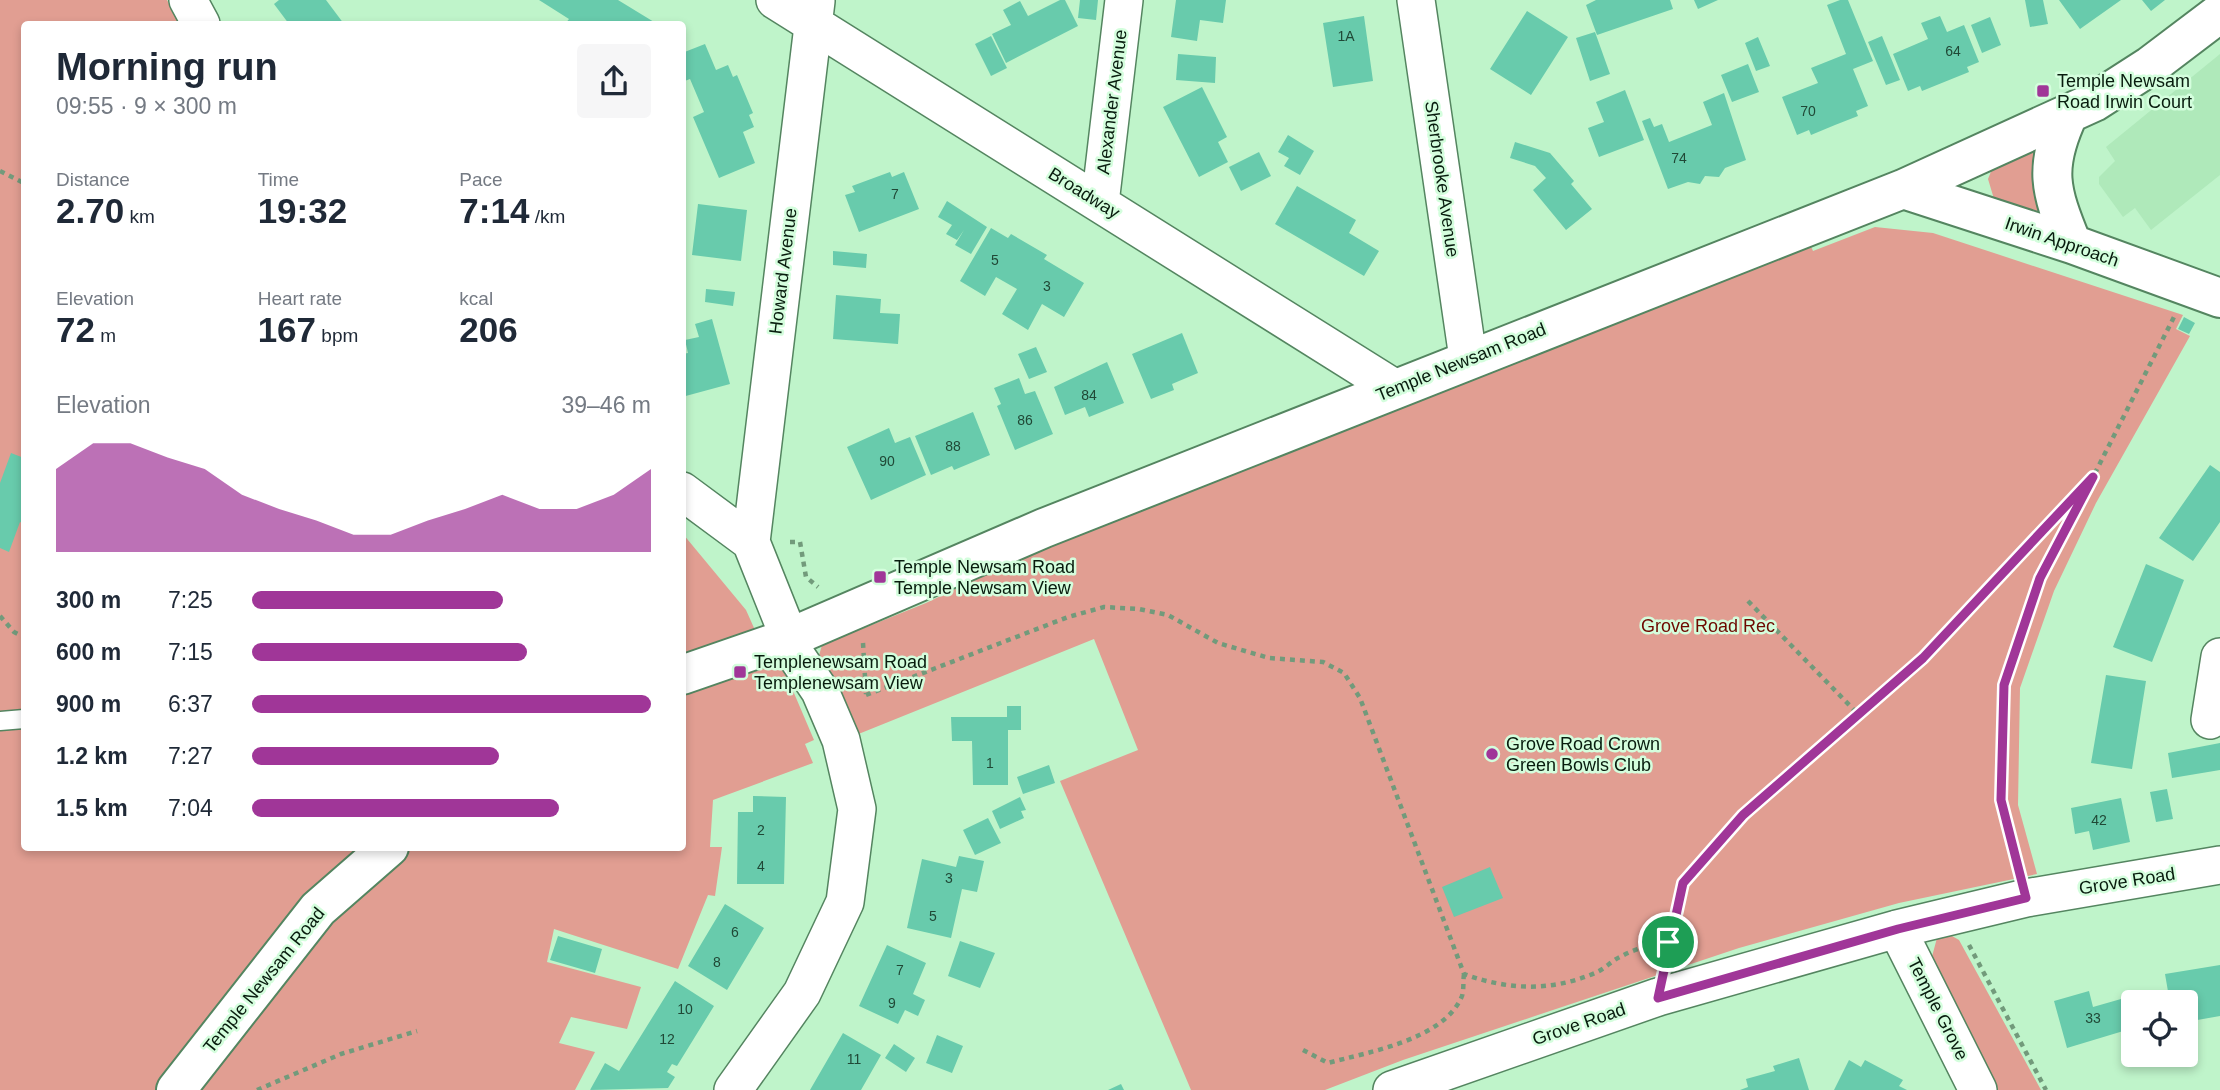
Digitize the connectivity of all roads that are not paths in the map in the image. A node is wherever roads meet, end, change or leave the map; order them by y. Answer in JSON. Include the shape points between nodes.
{"nodes":[{"id":1,"x":188,"y":0,"type":"edge"},
{"id":2,"x":775,"y":0,"type":"edge"},
{"id":3,"x":1124,"y":0,"type":"edge"},
{"id":4,"x":1416,"y":0,"type":"edge"},
{"id":5,"x":814,"y":11,"type":"edge"},
{"id":6,"x":2220,"y":13,"type":"edge"},
{"id":7,"x":199,"y":21,"type":"edge"},
{"id":8,"x":2069,"y":113,"type":"junction"},
{"id":9,"x":1903,"y":188,"type":"junction"},
{"id":10,"x":1100,"y":203,"type":"junction"},
{"id":11,"x":2072,"y":244,"type":"junction"},
{"id":12,"x":2204,"y":293,"type":"edge"},
{"id":13,"x":1468,"y":358,"type":"junction"},
{"id":14,"x":1394,"y":388,"type":"junction"},
{"id":15,"x":686,"y":494,"type":"edge"},
{"id":16,"x":751,"y":542,"type":"junction"},
{"id":17,"x":789,"y":638,"type":"junction"},
{"id":18,"x":2220,"y":657,"type":"edge"},
{"id":19,"x":686,"y":674,"type":"edge"},
{"id":20,"x":21,"y":719,"type":"edge"},
{"id":21,"x":2210,"y":720,"type":"dead end"},
{"id":22,"x":0,"y":721,"type":"edge"},
{"id":23,"x":384,"y":851,"type":"edge"},
{"id":24,"x":2220,"y":865,"type":"edge"},
{"id":25,"x":1898,"y":929,"type":"junction"},
{"id":26,"x":1474,"y":1076,"type":"edge"},
{"id":27,"x":176,"y":1090,"type":"edge"},
{"id":28,"x":733,"y":1090,"type":"edge"},
{"id":29,"x":1392,"y":1090,"type":"edge"},
{"id":30,"x":1978,"y":1090,"type":"edge"}],
"edges":[{"from":1,"to":7,"type":"street"},
{"from":2,"to":5,"type":"street","name":"Broadway"},
{"from":3,"to":10,"type":"street","name":"Alexander Avenue"},
{"from":4,"to":13,"type":"street","name":"Sherbrooke Avenue"},
{"from":5,"to":10,"type":"street","name":"Broadway"},
{"from":5,"to":16,"type":"street","name":"Howard Avenue"},
{"from":6,"to":8,"type":"street","name":"Temple Newsam Road","via":[[2151,66]]},
{"from":8,"to":9,"type":"street","name":"Temple Newsam Road"},
{"from":8,"to":11,"type":"street","via":[[2058,137],[2051,183]]},
{"from":9,"to":11,"type":"street","name":"Irwin Approach"},
{"from":9,"to":13,"type":"street","name":"Temple Newsam Road"},
{"from":10,"to":14,"type":"street","name":"Broadway"},
{"from":11,"to":12,"type":"street","name":"Irwin Approach"},
{"from":13,"to":14,"type":"street","name":"Temple Newsam Road"},
{"from":14,"to":17,"type":"street","name":"Temple Newsam Road","via":[[1044,528]]},
{"from":15,"to":16,"type":"street"},
{"from":16,"to":17,"type":"street"},
{"from":17,"to":19,"type":"street","name":"Temple Newsam Road"},
{"from":17,"to":28,"type":"street","via":[[820,691],[841,740],[857,809],[845,902],[802,993]]},
{"from":18,"to":21,"type":"street"},
{"from":20,"to":22,"type":"lane"},
{"from":23,"to":27,"type":"street","name":"Temple Newsam Road","via":[[318,909]]},
{"from":24,"to":25,"type":"street","name":"Grove Road","via":[[2026,898]]},
{"from":25,"to":26,"type":"street","name":"Grove Road","via":[[1658,998]]},
{"from":25,"to":30,"type":"street","name":"Temple Grove"},
{"from":26,"to":29,"type":"street","name":"Grove Road"}]}
